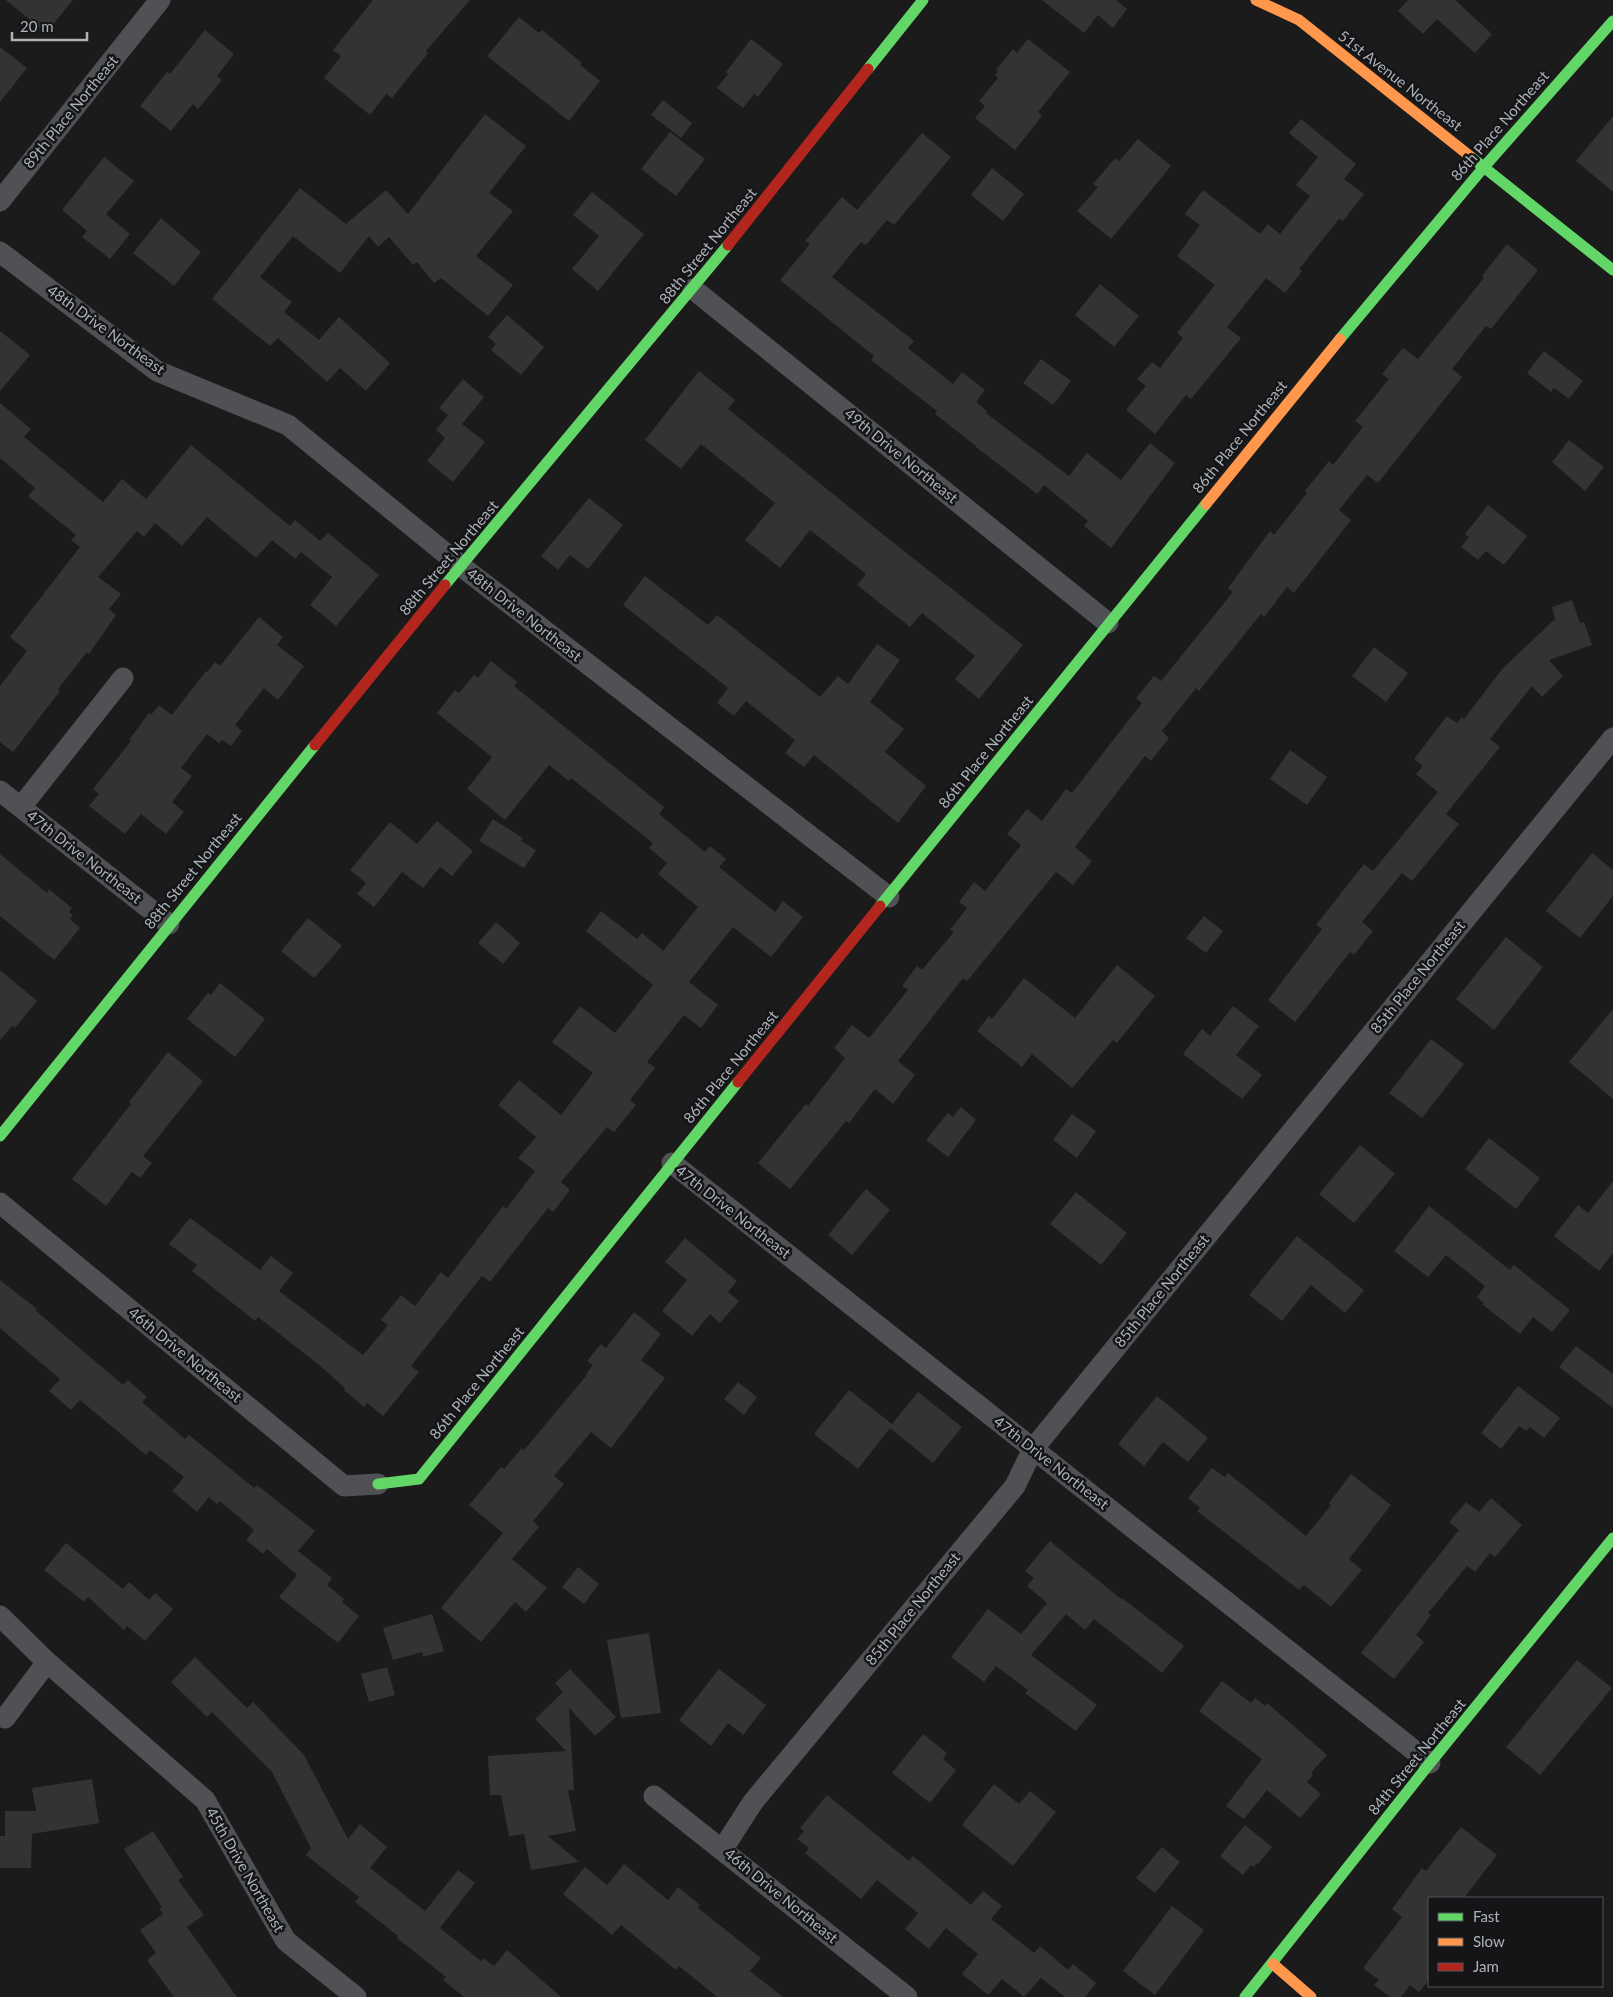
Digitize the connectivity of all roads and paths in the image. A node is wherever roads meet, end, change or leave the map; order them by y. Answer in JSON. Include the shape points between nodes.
{"nodes":[{"id":1,"x":160,"y":0,"type":"edge"},
{"id":2,"x":924,"y":0,"type":"edge"},
{"id":3,"x":1256,"y":0,"type":"edge"},
{"id":4,"x":1613,"y":21,"type":"edge"},
{"id":5,"x":1484,"y":167,"type":"junction"},
{"id":6,"x":0,"y":201,"type":"edge"},
{"id":7,"x":0,"y":252,"type":"edge"},
{"id":8,"x":1613,"y":270,"type":"edge"},
{"id":9,"x":693,"y":290,"type":"junction"},
{"id":10,"x":462,"y":566,"type":"junction"},
{"id":11,"x":1108,"y":623,"type":"junction"},
{"id":12,"x":123,"y":678,"type":"dead end"},
{"id":13,"x":1613,"y":738,"type":"edge"},
{"id":14,"x":0,"y":791,"type":"edge"},
{"id":15,"x":21,"y":807,"type":"junction"},
{"id":16,"x":889,"y":897,"type":"junction"},
{"id":17,"x":169,"y":924,"type":"junction"},
{"id":18,"x":0,"y":1136,"type":"edge"},
{"id":19,"x":672,"y":1163,"type":"junction"},
{"id":20,"x":0,"y":1203,"type":"edge"},
{"id":21,"x":1033,"y":1449,"type":"junction"},
{"id":22,"x":378,"y":1484,"type":"joint"},
{"id":23,"x":1613,"y":1538,"type":"edge"},
{"id":24,"x":0,"y":1616,"type":"edge"},
{"id":25,"x":47,"y":1662,"type":"junction"},
{"id":26,"x":5,"y":1718,"type":"dead end"},
{"id":27,"x":1430,"y":1763,"type":"junction"},
{"id":28,"x":654,"y":1796,"type":"dead end"},
{"id":29,"x":722,"y":1850,"type":"junction"},
{"id":30,"x":1273,"y":1964,"type":"junction"},
{"id":31,"x":356,"y":1997,"type":"edge"},
{"id":32,"x":907,"y":1997,"type":"edge"},
{"id":33,"x":1245,"y":1997,"type":"edge"},
{"id":34,"x":1311,"y":1997,"type":"edge"}],
"edges":[{"from":1,"to":6,"type":"street","name":"89th Place Northeast"},
{"from":2,"to":9,"type":"street","name":"88th Street Northeast"},
{"from":3,"to":5,"type":"street","name":"51st Avenue Northeast","via":[[1299,20]]},
{"from":4,"to":5,"type":"street","name":"86th Place Northeast"},
{"from":5,"to":8,"type":"street","name":"51st Avenue Northeast"},
{"from":5,"to":11,"type":"street","name":"86th Place Northeast","via":[[1376,294]]},
{"from":7,"to":10,"type":"street","name":"48th Drive Northeast","via":[[157,371],[288,425]]},
{"from":9,"to":10,"type":"street","name":"88th Street Northeast"},
{"from":9,"to":11,"type":"street","name":"49th Drive Northeast"},
{"from":10,"to":16,"type":"street","name":"48th Drive Northeast"},
{"from":10,"to":17,"type":"street","name":"88th Street Northeast"},
{"from":11,"to":16,"type":"street","name":"86th Place Northeast"},
{"from":12,"to":15,"type":"street"},
{"from":13,"to":21,"type":"street","name":"85th Place Northeast"},
{"from":14,"to":15,"type":"street","name":"47th Drive Northeast"},
{"from":15,"to":17,"type":"street","name":"47th Drive Northeast"},
{"from":16,"to":19,"type":"street","name":"86th Place Northeast"},
{"from":17,"to":18,"type":"street","name":"88th Street Northeast"},
{"from":19,"to":21,"type":"street","name":"47th Drive Northeast"},
{"from":19,"to":22,"type":"street","name":"86th Place Northeast","via":[[419,1479]]},
{"from":20,"to":22,"type":"street","name":"46th Drive Northeast","via":[[344,1486]]},
{"from":21,"to":27,"type":"street","name":"47th Drive Northeast"},
{"from":21,"to":29,"type":"street","name":"85th Place Northeast","via":[[1015,1486],[753,1802]]},
{"from":23,"to":27,"type":"street","name":"84th Street Northeast"},
{"from":24,"to":25,"type":"street","name":"45th Drive Northeast"},
{"from":25,"to":26,"type":"street"},
{"from":25,"to":31,"type":"street","name":"45th Drive Northeast","via":[[205,1800],[286,1942]]},
{"from":27,"to":30,"type":"street","name":"84th Street Northeast"},
{"from":28,"to":29,"type":"street","name":"46th Drive Northeast"},
{"from":29,"to":32,"type":"street","name":"46th Drive Northeast"},
{"from":30,"to":33,"type":"street","name":"84th Street Northeast"},
{"from":30,"to":34,"type":"street"}]}
